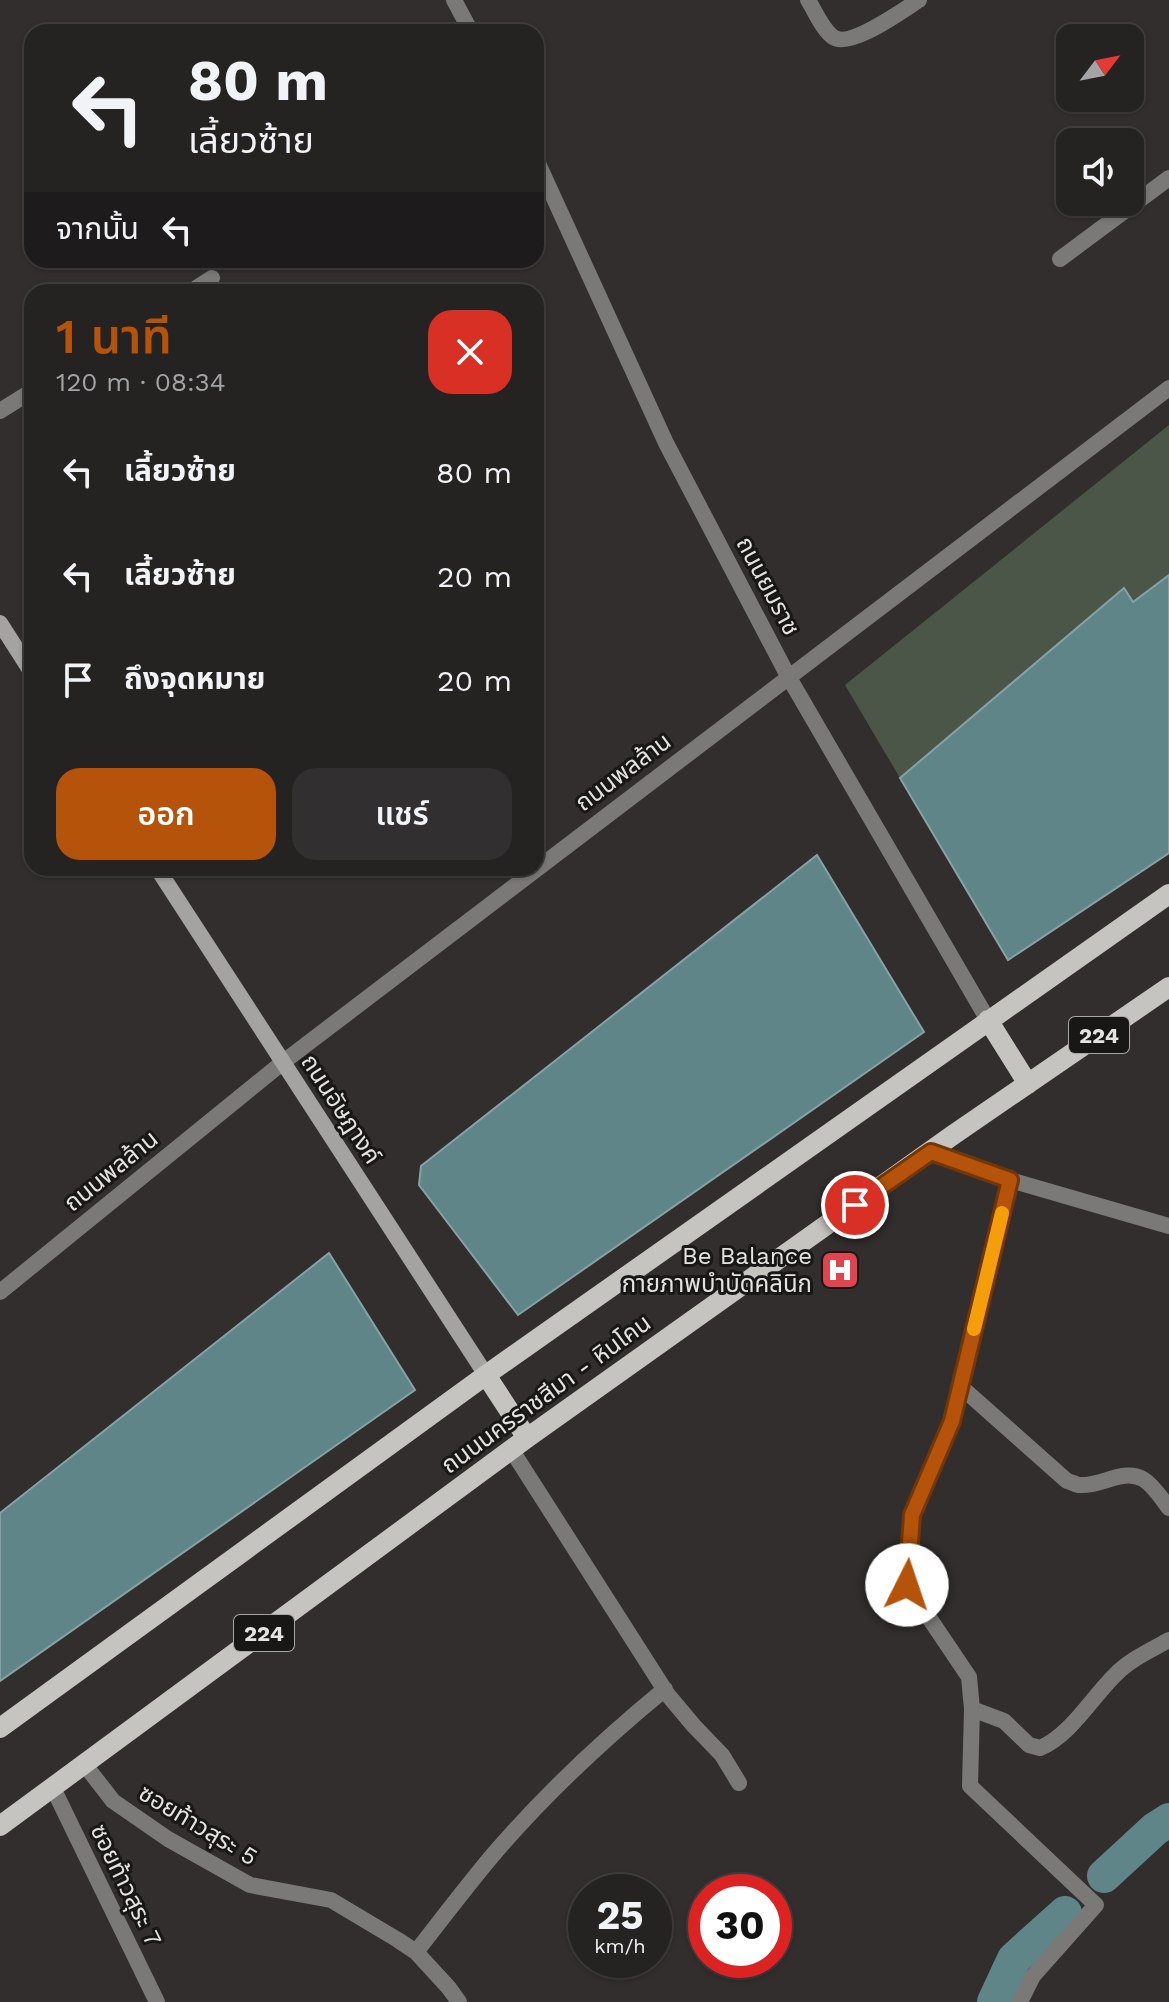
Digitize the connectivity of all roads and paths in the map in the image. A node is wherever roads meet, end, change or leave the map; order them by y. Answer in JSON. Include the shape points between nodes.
{"nodes":[{"id":1,"x":454,"y":0,"type":"edge"},
{"id":2,"x":808,"y":0,"type":"edge"},
{"id":3,"x":919,"y":0,"type":"edge"},
{"id":4,"x":467,"y":24,"type":"edge"},
{"id":5,"x":544,"y":176,"type":"edge"},
{"id":6,"x":1169,"y":178,"type":"edge"},
{"id":7,"x":1060,"y":259,"type":"dead end"},
{"id":8,"x":212,"y":278,"type":"dead end"},
{"id":9,"x":203,"y":284,"type":"edge"},
{"id":10,"x":1169,"y":388,"type":"edge"},
{"id":11,"x":24,"y":396,"type":"edge"},
{"id":12,"x":0,"y":411,"type":"edge"},
{"id":13,"x":0,"y":623,"type":"edge"},
{"id":14,"x":24,"y":660,"type":"edge"},
{"id":15,"x":788,"y":676,"type":"junction"},
{"id":16,"x":544,"y":863,"type":"edge"},
{"id":17,"x":162,"y":876,"type":"edge"},
{"id":18,"x":527,"y":876,"type":"edge"},
{"id":19,"x":1169,"y":894,"type":"edge"},
{"id":20,"x":1169,"y":987,"type":"edge"},
{"id":21,"x":988,"y":1020,"type":"junction"},
{"id":22,"x":282,"y":1063,"type":"junction"},
{"id":23,"x":1028,"y":1084,"type":"junction"},
{"id":24,"x":931,"y":1152,"type":"junction"},
{"id":25,"x":1010,"y":1180,"type":"junction"},
{"id":26,"x":1169,"y":1226,"type":"edge"},
{"id":27,"x":0,"y":1292,"type":"edge"},
{"id":28,"x":486,"y":1375,"type":"junction"},
{"id":29,"x":960,"y":1386,"type":"junction"},
{"id":30,"x":519,"y":1444,"type":"junction"},
{"id":31,"x":1169,"y":1508,"type":"edge"},
{"id":32,"x":1169,"y":1640,"type":"edge"},
{"id":33,"x":665,"y":1689,"type":"junction"},
{"id":34,"x":972,"y":1709,"type":"junction"},
{"id":35,"x":0,"y":1728,"type":"edge"},
{"id":36,"x":85,"y":1765,"type":"junction"},
{"id":37,"x":739,"y":1783,"type":"dead end"},
{"id":38,"x":53,"y":1788,"type":"junction"},
{"id":39,"x":0,"y":1826,"type":"edge"},
{"id":40,"x":416,"y":1952,"type":"junction"},
{"id":41,"x":157,"y":2002,"type":"edge"},
{"id":42,"x":459,"y":2002,"type":"edge"},
{"id":43,"x":1020,"y":2002,"type":"edge"}],
"edges":[{"from":1,"to":4,"type":"street"},
{"from":2,"to":3,"type":"street","via":[[832,36],[841,40]]},
{"from":5,"to":15,"type":"street","name":"ถนนยมราช","via":[[666,443]]},
{"from":6,"to":7,"type":"street"},
{"from":8,"to":9,"type":"street"},
{"from":10,"to":15,"type":"street","name":"ถนนพลล้าน"},
{"from":11,"to":12,"type":"street"},
{"from":13,"to":14,"type":"main road"},
{"from":15,"to":16,"type":"street","name":"ถนนพลล้าน"},
{"from":15,"to":21,"type":"street","name":"ถนนยมราช"},
{"from":17,"to":22,"type":"main road","name":"ถนนอัษฎางค์"},
{"from":18,"to":22,"type":"street","name":"ถนนพลล้าน"},
{"from":19,"to":21,"type":"main road"},
{"from":20,"to":23,"type":"main road","name":"ถนนนครราชสีมา - หินโคน","number":"224"},
{"from":21,"to":23,"type":"main road"},
{"from":21,"to":28,"type":"main road"},
{"from":22,"to":27,"type":"street","name":"ถนนพลล้าน"},
{"from":22,"to":28,"type":"main road","name":"ถนนอัษฎางค์"},
{"from":23,"to":24,"type":"main road","name":"ถนนนครราชสีมา - หินโคน","number":"224"},
{"from":24,"to":25,"type":"street"},
{"from":24,"to":30,"type":"main road","name":"ถนนนครราชสีมา - หินโคน","number":"224"},
{"from":25,"to":26,"type":"street"},
{"from":25,"to":29,"type":"street"},
{"from":28,"to":30,"type":"main road"},
{"from":28,"to":35,"type":"main road"},
{"from":29,"to":31,"type":"street","via":[[1067,1481],[1092,1484],[1135,1476]]},
{"from":29,"to":34,"type":"street","via":[[952,1421],[912,1515],[907,1585],[969,1677]]},
{"from":30,"to":33,"type":"street"},
{"from":30,"to":36,"type":"main road","name":"ถนนนครราชสีมา - หินโคน","number":"224"},
{"from":32,"to":34,"type":"street","via":[[1116,1673],[1045,1747],[1034,1748],[1004,1721]]},
{"from":33,"to":37,"type":"street"},
{"from":33,"to":40,"type":"street","via":[[573,1770],[493,1855]]},
{"from":34,"to":43,"type":"street","via":[[970,1786],[1096,1905],[1033,1976]]},
{"from":36,"to":38,"type":"main road","name":"ถนนนครราชสีมา - หินโคน","number":"224"},
{"from":36,"to":40,"type":"street","name":"ซอยท้าวสุระ 5","via":[[113,1801],[168,1839],[250,1885],[331,1900]]},
{"from":38,"to":39,"type":"main road","name":"ถนนนครราชสีมา - หินโคน","number":"224"},
{"from":38,"to":41,"type":"street","name":"ซอยท้าวสุระ 7"},
{"from":40,"to":42,"type":"street","name":"ซอยท้าวสุระ 5"}]}
